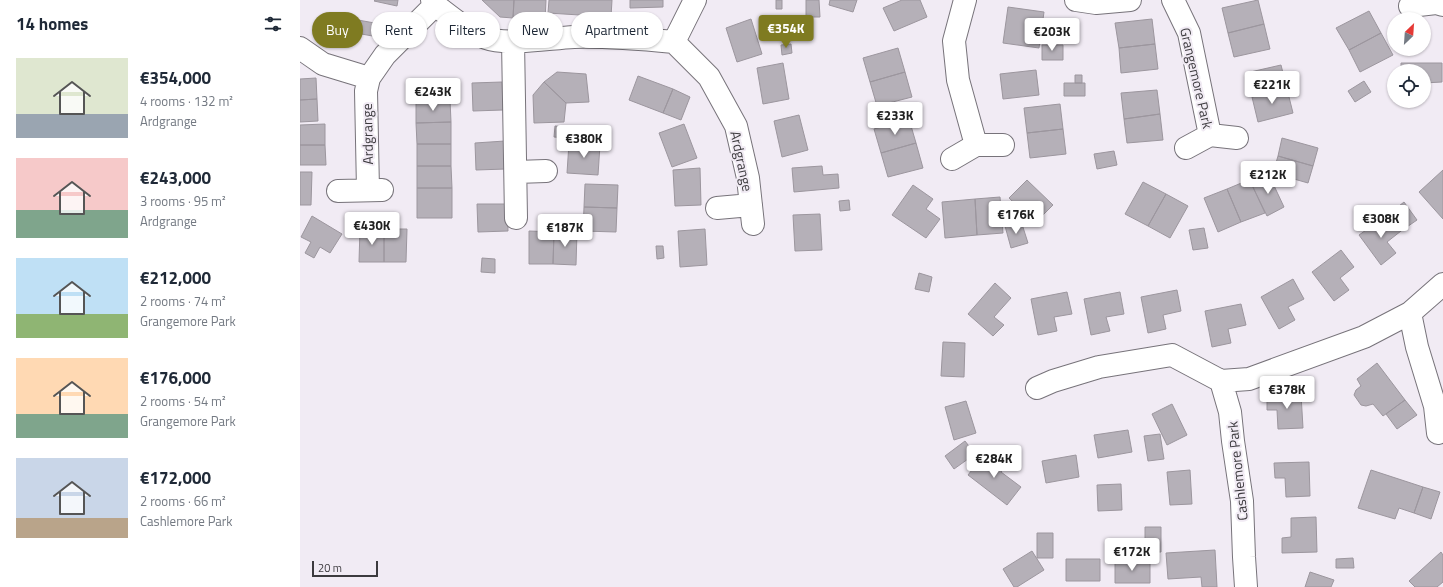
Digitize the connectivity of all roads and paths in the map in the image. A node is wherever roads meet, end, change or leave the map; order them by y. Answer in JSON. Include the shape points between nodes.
{"nodes":[{"id":1,"x":695,"y":0,"type":"edge"},
{"id":2,"x":965,"y":0,"type":"edge"},
{"id":3,"x":1076,"y":0,"type":"edge"},
{"id":4,"x":1130,"y":0,"type":"edge"},
{"id":5,"x":1173,"y":0,"type":"edge"},
{"id":6,"x":433,"y":3,"type":"edge"},
{"id":7,"x":1438,"y":3,"type":"edge"},
{"id":8,"x":1410,"y":6,"type":"dead end"},
{"id":9,"x":563,"y":38,"type":"edge"},
{"id":10,"x":508,"y":41,"type":"edge"},
{"id":11,"x":674,"y":42,"type":"junction"},
{"id":12,"x":300,"y":48,"type":"edge"},
{"id":13,"x":513,"y":48,"type":"edge"},
{"id":14,"x":369,"y":78,"type":"junction"},
{"id":15,"x":1210,"y":135,"type":"junction"},
{"id":16,"x":1236,"y":138,"type":"dead end"},
{"id":17,"x":976,"y":145,"type":"junction"},
{"id":18,"x":1003,"y":145,"type":"dead end"},
{"id":19,"x":1186,"y":148,"type":"dead end"},
{"id":20,"x":952,"y":159,"type":"dead end"},
{"id":21,"x":546,"y":171,"type":"dead end"},
{"id":22,"x":516,"y":172,"type":"junction"},
{"id":23,"x":338,"y":191,"type":"dead end"},
{"id":24,"x":717,"y":208,"type":"dead end"},
{"id":25,"x":516,"y":218,"type":"dead end"},
{"id":26,"x":1443,"y":284,"type":"edge"},
{"id":27,"x":1410,"y":313,"type":"junction"},
{"id":28,"x":1221,"y":381,"type":"junction"},
{"id":29,"x":1037,"y":388,"type":"dead end"},
{"id":30,"x":1438,"y":433,"type":"dead end"},
{"id":31,"x":1246,"y":587,"type":"edge"}],
"edges":[{"from":1,"to":11,"type":"street"},
{"from":2,"to":17,"type":"street","via":[[954,41],[958,80]]},
{"from":3,"to":4,"type":"street","via":[[1096,3]]},
{"from":5,"to":15,"type":"street","name":"Grangemore Park","via":[[1189,33]]},
{"from":6,"to":10,"type":"street","name":"Ardgrange","via":[[466,29],[487,39]]},
{"from":6,"to":14,"type":"street","name":"Ardgrange","via":[[385,55]]},
{"from":7,"to":8,"type":"street"},
{"from":9,"to":11,"type":"street","name":"Ardgrange","via":[[632,38]]},
{"from":11,"to":24,"type":"street","name":"Ardgrange","via":[[709,78],[736,126],[748,178],[752,214]]},
{"from":12,"to":14,"type":"street","via":[[323,64]]},
{"from":13,"to":22,"type":"street"},
{"from":14,"to":23,"type":"street","name":"Ardgrange","via":[[366,91],[375,190]]},
{"from":15,"to":16,"type":"street","name":"Grangemore Park"},
{"from":15,"to":19,"type":"street","name":"Grangemore Park"},
{"from":17,"to":18,"type":"street"},
{"from":17,"to":20,"type":"street"},
{"from":21,"to":22,"type":"street"},
{"from":22,"to":25,"type":"street"},
{"from":26,"to":27,"type":"street"},
{"from":27,"to":28,"type":"street","via":[[1364,337],[1295,363],[1249,379]]},
{"from":27,"to":30,"type":"street","via":[[1417,347],[1435,406]]},
{"from":28,"to":29,"type":"street","via":[[1172,355],[1099,367]]},
{"from":28,"to":31,"type":"street","name":"Cashlemore Park","via":[[1230,412],[1242,501]]}]}
